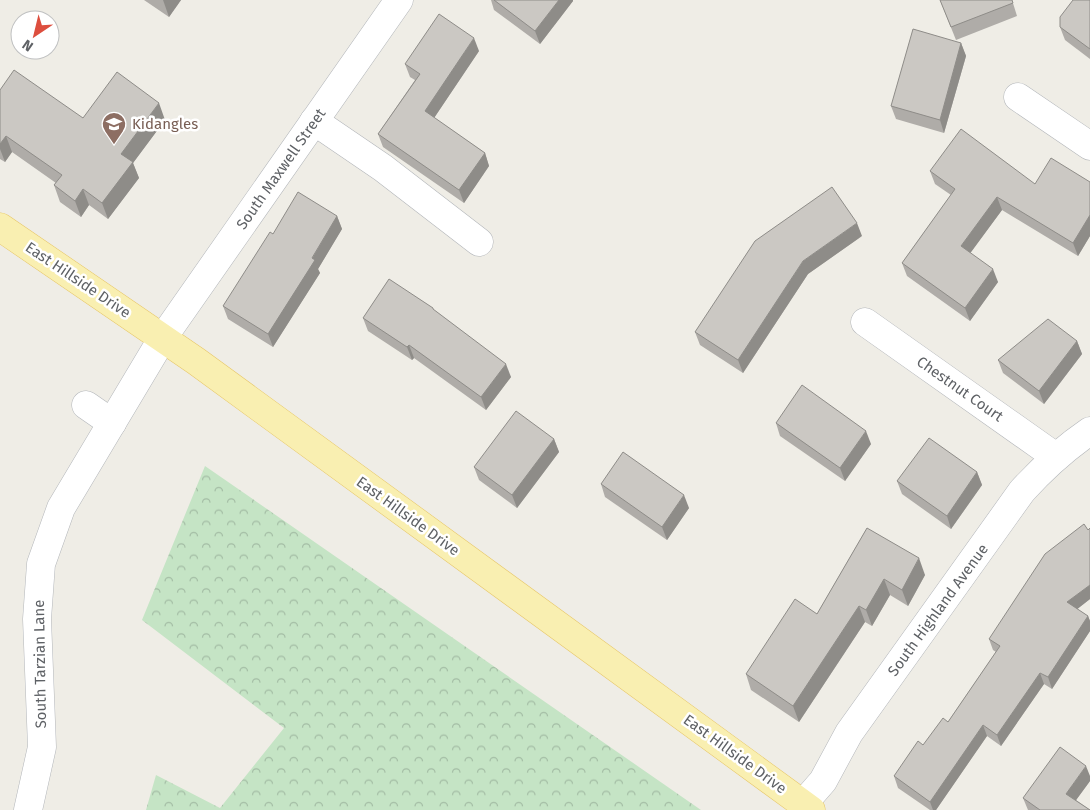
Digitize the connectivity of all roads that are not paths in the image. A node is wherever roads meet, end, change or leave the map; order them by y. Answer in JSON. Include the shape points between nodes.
{"nodes":[{"id":1,"x":399,"y":0,"type":"edge"},
{"id":2,"x":1018,"y":97,"type":"dead end"},
{"id":3,"x":314,"y":121,"type":"junction"},
{"id":4,"x":1090,"y":146,"type":"edge"},
{"id":5,"x":0,"y":227,"type":"edge"},
{"id":6,"x":479,"y":242,"type":"dead end"},
{"id":7,"x":865,"y":322,"type":"dead end"},
{"id":8,"x":162,"y":339,"type":"junction"},
{"id":9,"x":86,"y":405,"type":"dead end"},
{"id":10,"x":112,"y":423,"type":"junction"},
{"id":11,"x":1090,"y":430,"type":"edge"},
{"id":12,"x":1056,"y":457,"type":"junction"},
{"id":13,"x":807,"y":807,"type":"edge"},
{"id":14,"x":28,"y":810,"type":"edge"}],
"edges":[{"from":1,"to":3,"type":"street","name":"South Maxwell Street"},
{"from":2,"to":4,"type":"street"},
{"from":3,"to":6,"type":"street","via":[[383,168]]},
{"from":3,"to":8,"type":"street","name":"South Maxwell Street"},
{"from":5,"to":8,"type":"main road","name":"East Hillside Drive"},
{"from":7,"to":12,"type":"street","name":"Chestnut Court"},
{"from":8,"to":10,"type":"street","name":"South Tarzian Lane"},
{"from":8,"to":13,"type":"main road","name":"East Hillside Drive"},
{"from":9,"to":10,"type":"street"},
{"from":10,"to":14,"type":"street","name":"South Tarzian Lane","via":[[61,508],[41,564],[37,618],[42,747]]},
{"from":11,"to":12,"type":"street","name":"South Highland Avenue"},
{"from":12,"to":13,"type":"street","name":"South Highland Avenue","via":[[1022,491],[849,733]]}]}
